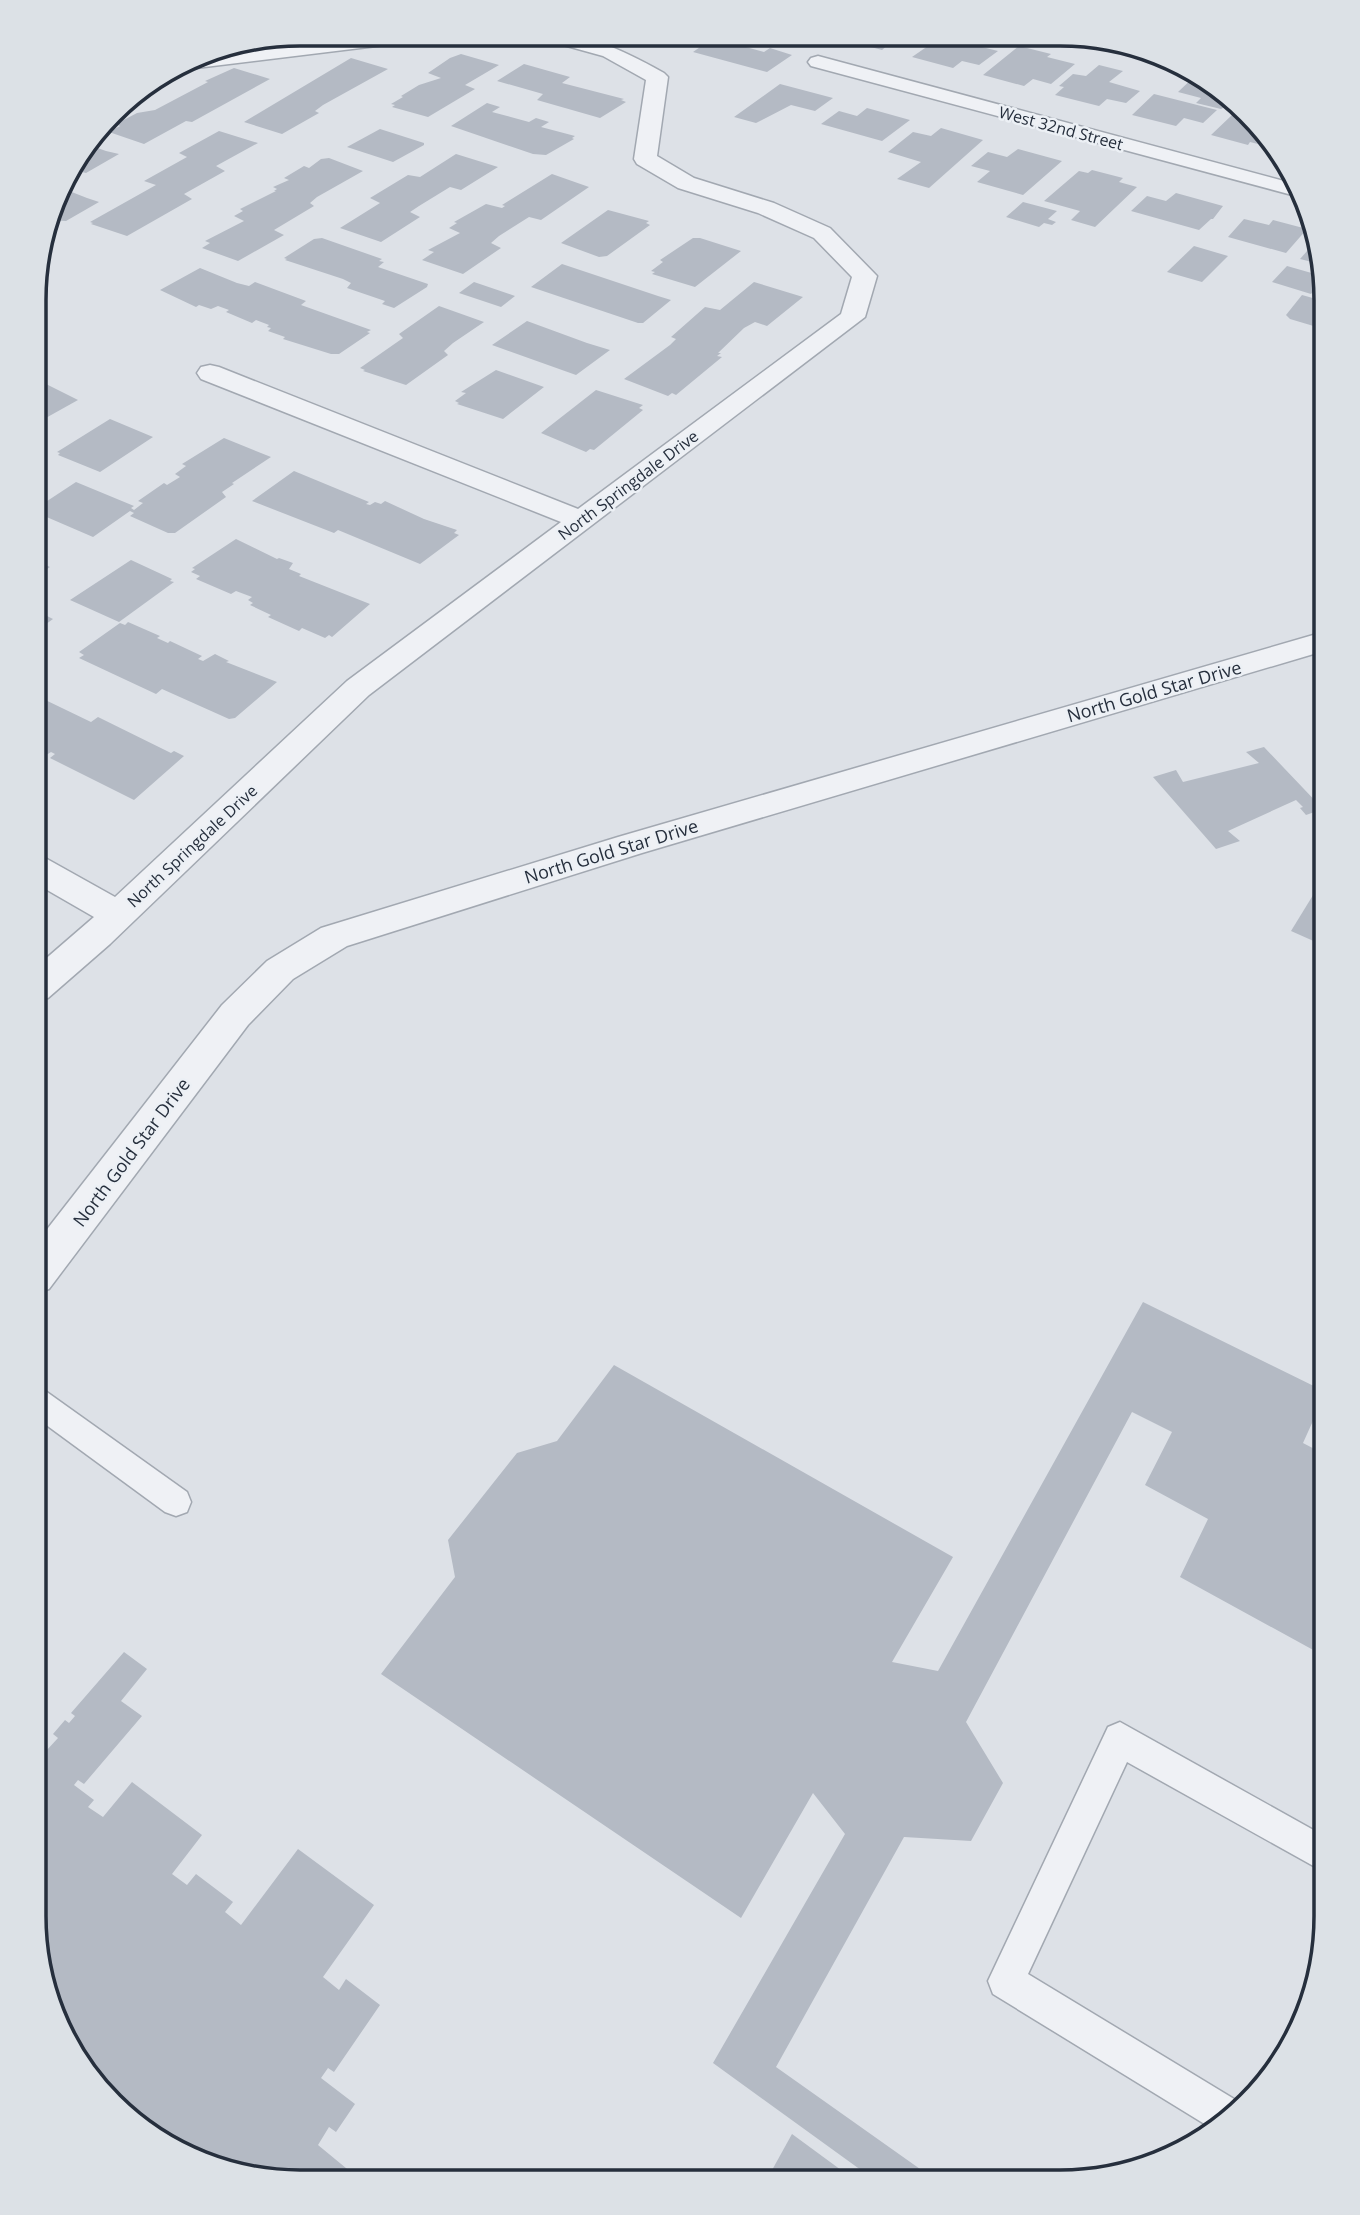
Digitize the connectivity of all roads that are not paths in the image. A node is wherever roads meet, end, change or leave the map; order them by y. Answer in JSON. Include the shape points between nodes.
{"nodes":[{"id":1,"x":326,"y":46,"type":"edge"},
{"id":2,"x":589,"y":46,"type":"edge"},
{"id":3,"x":218,"y":59,"type":"edge"},
{"id":4,"x":818,"y":62,"type":"dead end"},
{"id":5,"x":1289,"y":189,"type":"edge"},
{"id":6,"x":210,"y":373,"type":"dead end"},
{"id":7,"x":581,"y":520,"type":"junction"},
{"id":8,"x":1314,"y":644,"type":"edge"},
{"id":9,"x":46,"y":874,"type":"edge"},
{"id":10,"x":119,"y":915,"type":"junction"},
{"id":11,"x":46,"y":978,"type":"edge"},
{"id":12,"x":46,"y":1261,"type":"edge"},
{"id":13,"x":46,"y":1408,"type":"edge"},
{"id":14,"x":176,"y":1502,"type":"dead end"},
{"id":15,"x":1314,"y":1849,"type":"edge"},
{"id":16,"x":1221,"y":2112,"type":"edge"}],
"edges":[{"from":1,"to":3,"type":"street"},
{"from":2,"to":7,"type":"street","name":"North Springdale Drive","via":[[611,52],[657,77],[645,159],[686,183],[766,208],[822,233],[864,276],[852,317]]},
{"from":4,"to":5,"type":"street","name":"West 32nd Street"},
{"from":6,"to":7,"type":"street"},
{"from":7,"to":10,"type":"street","name":"North Springdale Drive","via":[[358,688]]},
{"from":8,"to":12,"type":"street","name":"North Gold Star Drive","via":[[334,937],[281,970],[235,1015]]},
{"from":9,"to":10,"type":"street"},
{"from":10,"to":11,"type":"street","name":"North Springdale Drive"},
{"from":13,"to":14,"type":"lane"},
{"from":15,"to":16,"type":"lane","via":[[1120,1739],[1006,1981]]}]}
